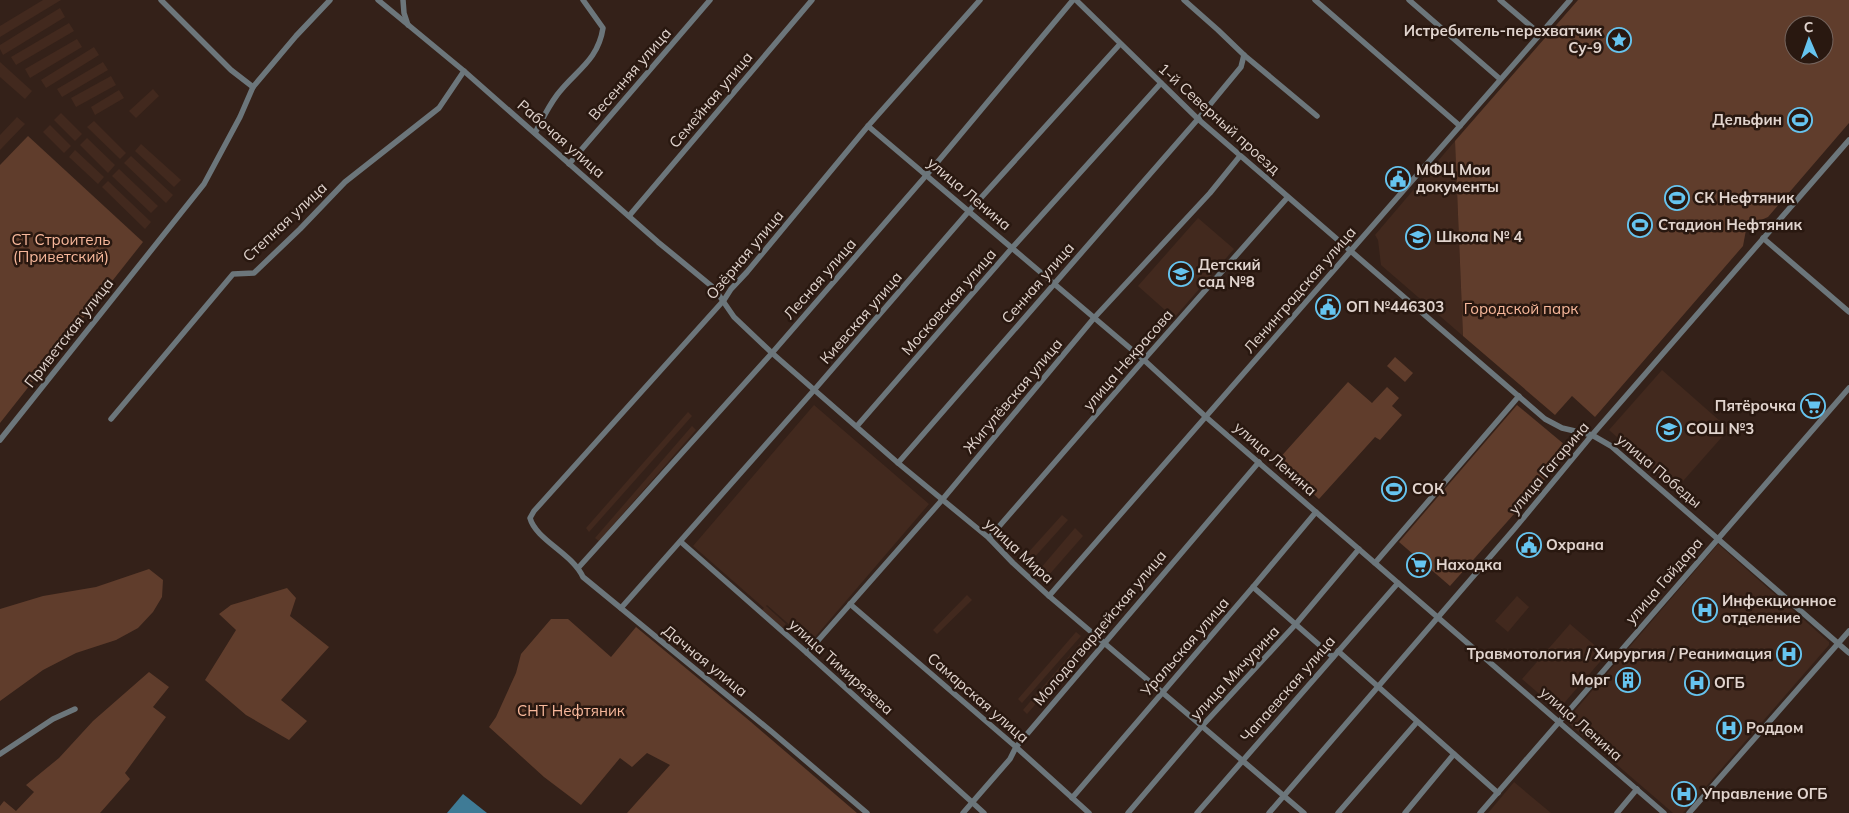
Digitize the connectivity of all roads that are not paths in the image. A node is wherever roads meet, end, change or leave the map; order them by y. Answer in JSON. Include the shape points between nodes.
{"nodes":[{"id":1,"x":161,"y":0,"type":"edge"},
{"id":2,"x":330,"y":0,"type":"edge"},
{"id":3,"x":378,"y":0,"type":"edge"},
{"id":4,"x":403,"y":0,"type":"edge"},
{"id":5,"x":583,"y":0,"type":"edge"},
{"id":6,"x":710,"y":0,"type":"edge"},
{"id":7,"x":812,"y":0,"type":"edge"},
{"id":8,"x":980,"y":0,"type":"edge"},
{"id":9,"x":1075,"y":0,"type":"edge"},
{"id":10,"x":1184,"y":0,"type":"edge"},
{"id":11,"x":1315,"y":0,"type":"edge"},
{"id":12,"x":1409,"y":0,"type":"edge"},
{"id":13,"x":1500,"y":0,"type":"edge"},
{"id":14,"x":1570,"y":0,"type":"edge"},
{"id":15,"x":408,"y":25,"type":"junction"},
{"id":16,"x":1540,"y":34,"type":"junction"},
{"id":17,"x":1120,"y":44,"type":"junction"},
{"id":18,"x":1244,"y":55,"type":"junction"},
{"id":19,"x":464,"y":71,"type":"junction"},
{"id":20,"x":1500,"y":79,"type":"junction"},
{"id":21,"x":1161,"y":83,"type":"junction"},
{"id":22,"x":253,"y":87,"type":"junction"},
{"id":23,"x":1317,"y":116,"type":"dead end"},
{"id":24,"x":1198,"y":119,"type":"junction"},
{"id":25,"x":868,"y":126,"type":"junction"},
{"id":26,"x":1460,"y":126,"type":"junction"},
{"id":27,"x":535,"y":133,"type":"junction"},
{"id":28,"x":1849,"y":140,"type":"edge"},
{"id":29,"x":1240,"y":156,"type":"junction"},
{"id":30,"x":570,"y":164,"type":"junction"},
{"id":31,"x":926,"y":174,"type":"junction"},
{"id":32,"x":1287,"y":198,"type":"junction"},
{"id":33,"x":969,"y":211,"type":"junction"},
{"id":34,"x":629,"y":216,"type":"junction"},
{"id":35,"x":1763,"y":238,"type":"junction"},
{"id":36,"x":1012,"y":248,"type":"junction"},
{"id":37,"x":1350,"y":251,"type":"junction"},
{"id":38,"x":1054,"y":283,"type":"junction"},
{"id":39,"x":724,"y":300,"type":"junction"},
{"id":40,"x":1849,"y":312,"type":"edge"},
{"id":41,"x":1094,"y":318,"type":"junction"},
{"id":42,"x":772,"y":353,"type":"junction"},
{"id":43,"x":1144,"y":360,"type":"junction"},
{"id":44,"x":1849,"y":388,"type":"edge"},
{"id":45,"x":815,"y":389,"type":"junction"},
{"id":46,"x":1519,"y":396,"type":"junction"},
{"id":47,"x":1206,"y":417,"type":"junction"},
{"id":48,"x":112,"y":419,"type":"dead end"},
{"id":49,"x":857,"y":426,"type":"junction"},
{"id":50,"x":1592,"y":435,"type":"junction"},
{"id":51,"x":0,"y":440,"type":"edge"},
{"id":52,"x":1260,"y":462,"type":"junction"},
{"id":53,"x":898,"y":463,"type":"junction"},
{"id":54,"x":942,"y":500,"type":"junction"},
{"id":55,"x":1316,"y":512,"type":"junction"},
{"id":56,"x":532,"y":524,"type":"joint"},
{"id":57,"x":989,"y":538,"type":"junction"},
{"id":58,"x":1718,"y":538,"type":"junction"},
{"id":59,"x":681,"y":542,"type":"junction"},
{"id":60,"x":1359,"y":549,"type":"junction"},
{"id":61,"x":1375,"y":562,"type":"junction"},
{"id":62,"x":578,"y":567,"type":"junction"},
{"id":63,"x":1398,"y":583,"type":"junction"},
{"id":64,"x":1253,"y":588,"type":"junction"},
{"id":65,"x":1049,"y":596,"type":"junction"},
{"id":66,"x":850,"y":604,"type":"junction"},
{"id":67,"x":621,"y":608,"type":"junction"},
{"id":68,"x":1438,"y":616,"type":"junction"},
{"id":69,"x":1295,"y":625,"type":"junction"},
{"id":70,"x":1849,"y":631,"type":"edge"},
{"id":71,"x":1105,"y":642,"type":"junction"},
{"id":72,"x":1838,"y":644,"type":"junction"},
{"id":73,"x":1338,"y":651,"type":"junction"},
{"id":74,"x":807,"y":653,"type":"junction"},
{"id":75,"x":1849,"y":653,"type":"edge"},
{"id":76,"x":1333,"y":657,"type":"junction"},
{"id":77,"x":1378,"y":687,"type":"junction"},
{"id":78,"x":1163,"y":691,"type":"junction"},
{"id":79,"x":75,"y":708,"type":"dead end"},
{"id":80,"x":1417,"y":722,"type":"junction"},
{"id":81,"x":1559,"y":723,"type":"junction"},
{"id":82,"x":1203,"y":725,"type":"junction"},
{"id":83,"x":1016,"y":747,"type":"junction"},
{"id":84,"x":0,"y":754,"type":"edge"},
{"id":85,"x":1454,"y":754,"type":"junction"},
{"id":86,"x":1242,"y":760,"type":"junction"},
{"id":87,"x":1637,"y":789,"type":"junction"},
{"id":88,"x":1498,"y":792,"type":"junction"},
{"id":89,"x":1284,"y":796,"type":"junction"},
{"id":90,"x":1072,"y":798,"type":"junction"},
{"id":91,"x":972,"y":803,"type":"junction"},
{"id":92,"x":867,"y":813,"type":"edge"},
{"id":93,"x":963,"y":813,"type":"edge"},
{"id":94,"x":984,"y":813,"type":"edge"},
{"id":95,"x":1089,"y":813,"type":"edge"},
{"id":96,"x":1128,"y":813,"type":"edge"},
{"id":97,"x":1197,"y":813,"type":"edge"},
{"id":98,"x":1269,"y":813,"type":"edge"},
{"id":99,"x":1304,"y":813,"type":"edge"},
{"id":100,"x":1338,"y":813,"type":"edge"},
{"id":101,"x":1405,"y":813,"type":"edge"},
{"id":102,"x":1480,"y":813,"type":"edge"},
{"id":103,"x":1617,"y":813,"type":"edge"},
{"id":104,"x":1664,"y":813,"type":"edge"},
{"id":105,"x":1689,"y":813,"type":"edge"}],
"edges":[{"from":1,"to":22,"type":"street","via":[[231,70]]},
{"from":2,"to":22,"type":"street","name":"Приветская улица"},
{"from":3,"to":15,"type":"street","name":"Рабочая улица"},
{"from":4,"to":15,"type":"street"},
{"from":5,"to":27,"type":"street","via":[[603,28],[601,42],[594,55],[557,95]]},
{"from":6,"to":30,"type":"street","name":"Весенняя улица"},
{"from":7,"to":34,"type":"street","name":"Семейная улица"},
{"from":8,"to":25,"type":"street","name":"Озёрная улица"},
{"from":9,"to":17,"type":"street","name":"1-й Северный проезд"},
{"from":9,"to":31,"type":"street","name":"Лесная улица"},
{"from":10,"to":18,"type":"street"},
{"from":11,"to":26,"type":"street"},
{"from":12,"to":20,"type":"street"},
{"from":13,"to":16,"type":"street"},
{"from":14,"to":16,"type":"street","name":"Ленинградская улица"},
{"from":15,"to":19,"type":"street","name":"Рабочая улица"},
{"from":16,"to":20,"type":"street","name":"Ленинградская улица"},
{"from":17,"to":21,"type":"street","name":"1-й Северный проезд"},
{"from":17,"to":33,"type":"street","name":"Киевская улица"},
{"from":18,"to":23,"type":"street"},
{"from":18,"to":24,"type":"street","name":"Сенная улица","via":[[1241,67]]},
{"from":19,"to":27,"type":"street","name":"Рабочая улица"},
{"from":19,"to":48,"type":"street","name":"Степная улица","via":[[439,108],[345,182],[254,273],[233,274]]},
{"from":20,"to":26,"type":"street","name":"Ленинградская улица"},
{"from":21,"to":24,"type":"street","name":"1-й Северный проезд"},
{"from":21,"to":36,"type":"street","name":"Московская улица"},
{"from":22,"to":51,"type":"street","name":"Приветская улица","via":[[204,184]]},
{"from":24,"to":29,"type":"street","name":"1-й Северный проезд"},
{"from":24,"to":38,"type":"street","name":"Сенная улица"},
{"from":25,"to":31,"type":"street","name":"улица Ленина"},
{"from":25,"to":39,"type":"street","name":"Озёрная улица"},
{"from":26,"to":37,"type":"street","name":"Ленинградская улица"},
{"from":27,"to":30,"type":"street","name":"Рабочая улица"},
{"from":28,"to":35,"type":"street","name":"улица Гагарина"},
{"from":29,"to":32,"type":"street","name":"1-й Северный проезд"},
{"from":29,"to":41,"type":"street","name":"Жигулёвская улица"},
{"from":30,"to":34,"type":"street","name":"Рабочая улица"},
{"from":31,"to":33,"type":"street","name":"улица Ленина"},
{"from":31,"to":42,"type":"street","name":"Лесная улица"},
{"from":32,"to":37,"type":"street","name":"1-й Северный проезд"},
{"from":32,"to":43,"type":"street","name":"улица Некрасова"},
{"from":33,"to":36,"type":"street","name":"улица Ленина"},
{"from":33,"to":45,"type":"street","name":"Киевская улица"},
{"from":34,"to":39,"type":"street","name":"Рабочая улица"},
{"from":35,"to":40,"type":"street"},
{"from":35,"to":50,"type":"street","name":"улица Гагарина"},
{"from":36,"to":38,"type":"street","name":"улица Ленина"},
{"from":36,"to":49,"type":"street","name":"Московская улица"},
{"from":37,"to":46,"type":"street","name":"улица Победы"},
{"from":37,"to":47,"type":"street","name":"Ленинградская улица"},
{"from":38,"to":41,"type":"street","name":"улица Ленина"},
{"from":38,"to":53,"type":"street","name":"Сенная улица"},
{"from":39,"to":42,"type":"street","name":"улица Мира","via":[[734,317]]},
{"from":39,"to":56,"type":"street","name":"Озёрная улица","via":[[534,511],[530,518]]},
{"from":41,"to":43,"type":"street","name":"улица Ленина"},
{"from":41,"to":54,"type":"street","name":"Жигулёвская улица"},
{"from":42,"to":45,"type":"street","name":"улица Мира"},
{"from":42,"to":62,"type":"street","name":"Лесная улица"},
{"from":43,"to":47,"type":"street","name":"улица Ленина"},
{"from":43,"to":57,"type":"street","name":"улица Некрасова"},
{"from":44,"to":58,"type":"street","name":"улица Гайдара"},
{"from":45,"to":49,"type":"street","name":"улица Мира"},
{"from":45,"to":59,"type":"street","name":"Киевская улица"},
{"from":46,"to":50,"type":"street","name":"улица Победы","via":[[1544,419],[1562,428]]},
{"from":46,"to":61,"type":"street"},
{"from":47,"to":52,"type":"street","name":"улица Ленина"},
{"from":47,"to":65,"type":"street","name":"Ленинградская улица"},
{"from":49,"to":53,"type":"street","name":"улица Мира"},
{"from":50,"to":58,"type":"street","name":"улица Победы","via":[[1611,446]]},
{"from":50,"to":68,"type":"street","name":"улица Гагарина"},
{"from":52,"to":55,"type":"street","name":"улица Ленина"},
{"from":52,"to":71,"type":"street","name":"Молодогвардейская улица"},
{"from":53,"to":54,"type":"street","name":"улица Мира"},
{"from":54,"to":57,"type":"street","name":"улица Мира"},
{"from":54,"to":66,"type":"street","name":"Жигулёвская улица"},
{"from":55,"to":60,"type":"street","name":"улица Ленина"},
{"from":55,"to":64,"type":"street","name":"Уральская улица"},
{"from":56,"to":62,"type":"street","name":"Дачная улица"},
{"from":57,"to":65,"type":"street","name":"улица Мира"},
{"from":58,"to":72,"type":"street","name":"улица Победы"},
{"from":58,"to":81,"type":"street","name":"улица Гайдара"},
{"from":59,"to":67,"type":"street","name":"Киевская улица"},
{"from":59,"to":74,"type":"street","name":"улица Тимирязева"},
{"from":60,"to":61,"type":"street","name":"улица Ленина"},
{"from":60,"to":69,"type":"street","name":"улица Мичурина"},
{"from":61,"to":63,"type":"street","name":"улица Ленина"},
{"from":62,"to":67,"type":"street","name":"Дачная улица","via":[[583,576]]},
{"from":63,"to":68,"type":"street","name":"улица Ленина"},
{"from":63,"to":73,"type":"street","name":"Чапаевская улица"},
{"from":64,"to":69,"type":"street"},
{"from":64,"to":78,"type":"street","name":"Уральская улица"},
{"from":65,"to":71,"type":"street","name":"улица Мира"},
{"from":66,"to":74,"type":"street","name":"Жигулёвская улица"},
{"from":66,"to":83,"type":"street","name":"Самарская улица"},
{"from":67,"to":92,"type":"street","name":"Дачная улица"},
{"from":68,"to":77,"type":"street","name":"улица Гагарина"},
{"from":68,"to":81,"type":"street","name":"улица Ленина"},
{"from":69,"to":76,"type":"street"},
{"from":69,"to":82,"type":"street","name":"улица Мичурина"},
{"from":70,"to":72,"type":"street"},
{"from":71,"to":78,"type":"street","name":"улица Мира"},
{"from":71,"to":83,"type":"street","name":"Молодогвардейская улица"},
{"from":72,"to":75,"type":"street","name":"улица Победы"},
{"from":72,"to":105,"type":"street"},
{"from":73,"to":76,"type":"street","name":"Чапаевская улица"},
{"from":73,"to":77,"type":"street"},
{"from":74,"to":91,"type":"street","name":"улица Тимирязева"},
{"from":76,"to":86,"type":"street","name":"Чапаевская улица"},
{"from":77,"to":80,"type":"street"},
{"from":77,"to":89,"type":"street","name":"улица Гагарина"},
{"from":78,"to":82,"type":"street","name":"улица Мира"},
{"from":78,"to":90,"type":"street","name":"Уральская улица"},
{"from":79,"to":84,"type":"street"},
{"from":80,"to":85,"type":"street"},
{"from":80,"to":100,"type":"street"},
{"from":81,"to":87,"type":"street","name":"улица Ленина"},
{"from":81,"to":88,"type":"street","name":"улица Гайдара"},
{"from":82,"to":86,"type":"street","name":"улица Мира"},
{"from":82,"to":96,"type":"street","name":"улица Мичурина"},
{"from":83,"to":90,"type":"street","name":"Самарская улица"},
{"from":83,"to":91,"type":"street","name":"Молодогвардейская улица","via":[[1010,759]]},
{"from":85,"to":88,"type":"street"},
{"from":85,"to":101,"type":"street"},
{"from":86,"to":89,"type":"street","name":"улица Мира"},
{"from":86,"to":97,"type":"street","name":"Чапаевская улица"},
{"from":87,"to":103,"type":"street"},
{"from":87,"to":104,"type":"street","name":"улица Ленина"},
{"from":88,"to":102,"type":"street","name":"улица Гайдара"},
{"from":89,"to":98,"type":"street","name":"улица Гагарина"},
{"from":89,"to":99,"type":"street","name":"улица Мира"},
{"from":90,"to":95,"type":"street","name":"Самарская улица"},
{"from":91,"to":93,"type":"street","name":"Молодогвардейская улица"},
{"from":91,"to":94,"type":"street","name":"улица Тимирязева"}]}
